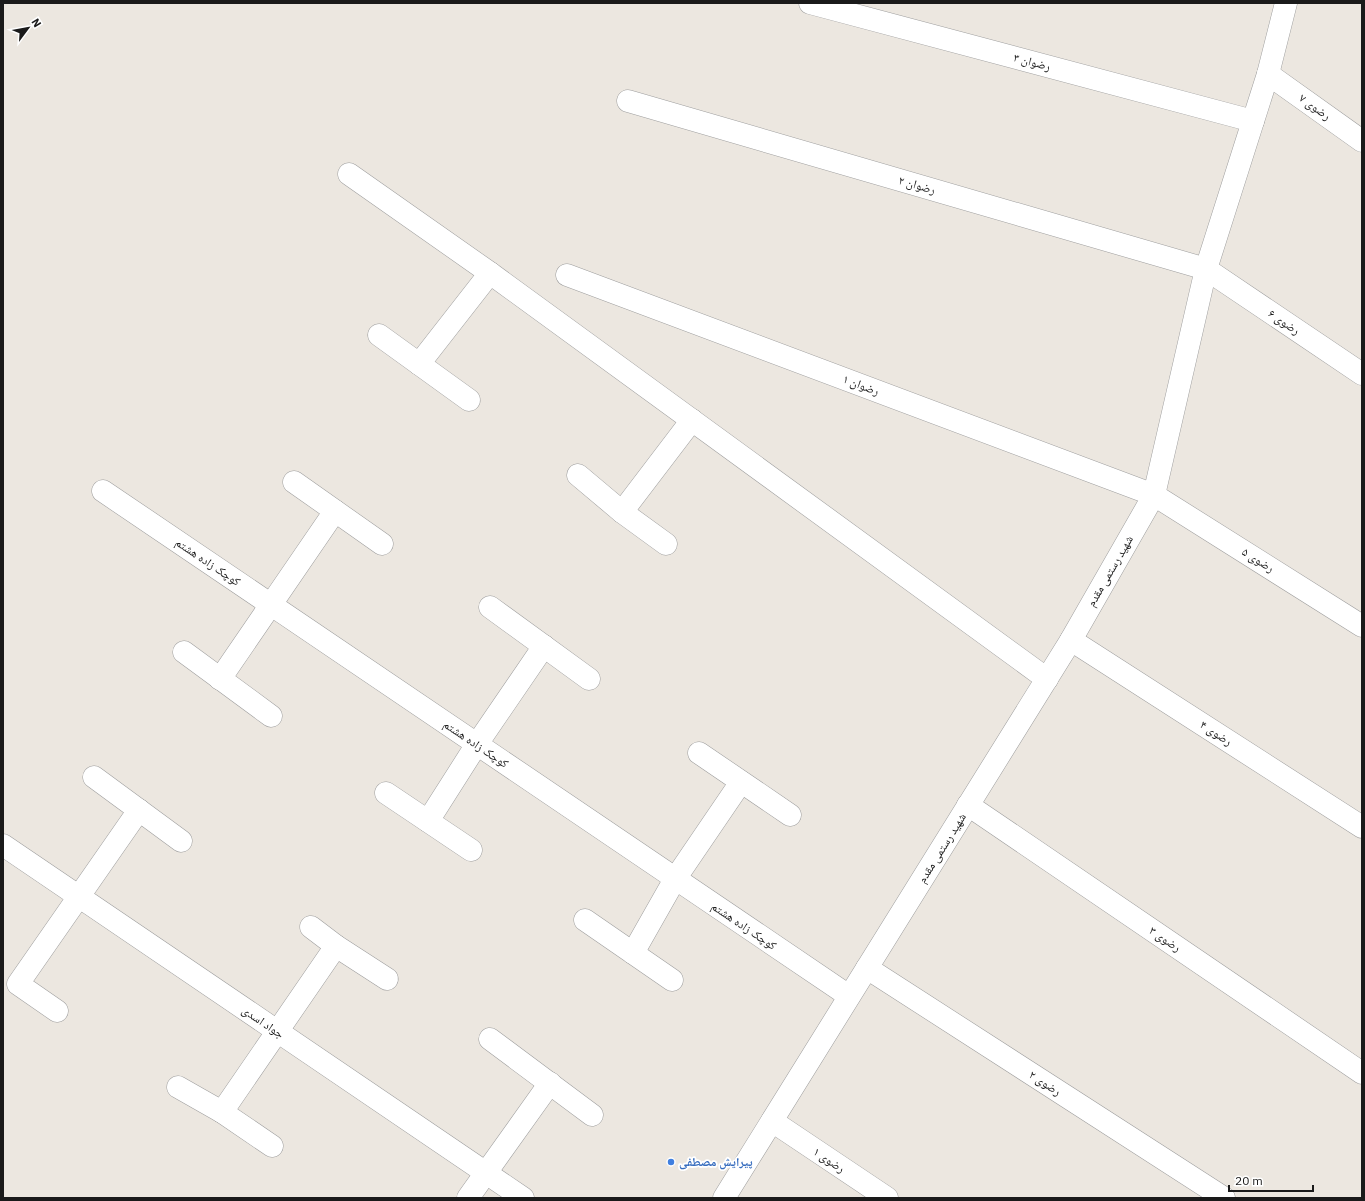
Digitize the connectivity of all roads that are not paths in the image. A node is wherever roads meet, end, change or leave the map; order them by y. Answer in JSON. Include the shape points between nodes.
{"nodes":[{"id":1,"x":810,"y":3,"type":"edge"},
{"id":2,"x":1286,"y":3,"type":"edge"},
{"id":3,"x":1268,"y":74,"type":"junction"},
{"id":4,"x":628,"y":101,"type":"dead end"},
{"id":5,"x":1253,"y":121,"type":"junction"},
{"id":6,"x":1362,"y":141,"type":"edge"},
{"id":7,"x":350,"y":174,"type":"dead end"},
{"id":8,"x":1206,"y":269,"type":"junction"},
{"id":9,"x":490,"y":273,"type":"junction"},
{"id":10,"x":567,"y":275,"type":"dead end"},
{"id":11,"x":379,"y":335,"type":"dead end"},
{"id":12,"x":419,"y":364,"type":"junction"},
{"id":13,"x":1362,"y":374,"type":"edge"},
{"id":14,"x":469,"y":400,"type":"dead end"},
{"id":15,"x":692,"y":420,"type":"junction"},
{"id":16,"x":578,"y":475,"type":"dead end"},
{"id":17,"x":294,"y":482,"type":"dead end"},
{"id":18,"x":103,"y":491,"type":"dead end"},
{"id":19,"x":1154,"y":495,"type":"junction"},
{"id":20,"x":335,"y":511,"type":"junction"},
{"id":21,"x":622,"y":512,"type":"junction"},
{"id":22,"x":382,"y":544,"type":"dead end"},
{"id":23,"x":666,"y":544,"type":"dead end"},
{"id":24,"x":271,"y":605,"type":"junction"},
{"id":25,"x":490,"y":607,"type":"dead end"},
{"id":26,"x":1362,"y":626,"type":"edge"},
{"id":27,"x":1071,"y":640,"type":"junction"},
{"id":28,"x":544,"y":646,"type":"junction"},
{"id":29,"x":184,"y":652,"type":"dead end"},
{"id":30,"x":220,"y":678,"type":"junction"},
{"id":31,"x":589,"y":679,"type":"dead end"},
{"id":32,"x":1046,"y":679,"type":"junction"},
{"id":33,"x":272,"y":716,"type":"dead end"},
{"id":34,"x":477,"y":744,"type":"junction"},
{"id":35,"x":699,"y":753,"type":"dead end"},
{"id":36,"x":94,"y":777,"type":"dead end"},
{"id":37,"x":741,"y":782,"type":"junction"},
{"id":38,"x":386,"y":793,"type":"dead end"},
{"id":39,"x":968,"y":805,"type":"junction"},
{"id":40,"x":139,"y":810,"type":"junction"},
{"id":41,"x":790,"y":815,"type":"dead end"},
{"id":42,"x":428,"y":821,"type":"junction"},
{"id":43,"x":1362,"y":827,"type":"edge"},
{"id":44,"x":181,"y":841,"type":"dead end"},
{"id":45,"x":3,"y":845,"type":"edge"},
{"id":46,"x":471,"y":850,"type":"dead end"},
{"id":47,"x":675,"y":879,"type":"junction"},
{"id":48,"x":78,"y":896,"type":"junction"},
{"id":49,"x":585,"y":920,"type":"dead end"},
{"id":50,"x":311,"y":927,"type":"dead end"},
{"id":51,"x":336,"y":946,"type":"junction"},
{"id":52,"x":633,"y":953,"type":"junction"},
{"id":53,"x":867,"y":968,"type":"junction"},
{"id":54,"x":387,"y":979,"type":"dead end"},
{"id":55,"x":672,"y":980,"type":"dead end"},
{"id":56,"x":849,"y":996,"type":"junction"},
{"id":57,"x":57,"y":1011,"type":"dead end"},
{"id":58,"x":278,"y":1031,"type":"junction"},
{"id":59,"x":490,"y":1039,"type":"dead end"},
{"id":60,"x":1362,"y":1073,"type":"edge"},
{"id":61,"x":550,"y":1083,"type":"junction"},
{"id":62,"x":178,"y":1087,"type":"dead end"},
{"id":63,"x":222,"y":1112,"type":"junction"},
{"id":64,"x":592,"y":1116,"type":"dead end"},
{"id":65,"x":772,"y":1121,"type":"junction"},
{"id":66,"x":272,"y":1146,"type":"dead end"},
{"id":67,"x":486,"y":1173,"type":"junction"},
{"id":68,"x":468,"y":1198,"type":"edge"},
{"id":69,"x":523,"y":1198,"type":"edge"},
{"id":70,"x":724,"y":1198,"type":"edge"},
{"id":71,"x":887,"y":1198,"type":"edge"},
{"id":72,"x":1224,"y":1198,"type":"edge"}],
"edges":[{"from":1,"to":5,"type":"street","name":"رضوان ۳"},
{"from":2,"to":3,"type":"street","name":"شهید رستمی مقدم"},
{"from":3,"to":5,"type":"street","name":"شهید رستمی مقدم"},
{"from":3,"to":6,"type":"street","name":"رضوی ۷"},
{"from":4,"to":8,"type":"street","name":"رضوان ۲"},
{"from":5,"to":8,"type":"street","name":"شهید رستمی مقدم"},
{"from":7,"to":9,"type":"street"},
{"from":8,"to":13,"type":"street","name":"رضوی ۶"},
{"from":8,"to":19,"type":"street","name":"شهید رستمی مقدم"},
{"from":9,"to":12,"type":"street"},
{"from":9,"to":15,"type":"street"},
{"from":10,"to":19,"type":"street","name":"رضوان ۱"},
{"from":11,"to":12,"type":"street"},
{"from":12,"to":14,"type":"street"},
{"from":15,"to":21,"type":"street"},
{"from":15,"to":32,"type":"street"},
{"from":16,"to":21,"type":"street"},
{"from":17,"to":20,"type":"street"},
{"from":18,"to":24,"type":"street","name":"کوچک زاده هشتم"},
{"from":19,"to":26,"type":"street","name":"رضوی ۵"},
{"from":19,"to":27,"type":"street","name":"شهید رستمی مقدم"},
{"from":20,"to":22,"type":"street"},
{"from":20,"to":24,"type":"street"},
{"from":21,"to":23,"type":"street"},
{"from":24,"to":30,"type":"street"},
{"from":24,"to":34,"type":"street","name":"کوچک زاده هشتم"},
{"from":25,"to":28,"type":"street"},
{"from":27,"to":32,"type":"street","name":"شهید رستمی مقدم"},
{"from":27,"to":43,"type":"street","name":"رضوی ۴"},
{"from":28,"to":31,"type":"street"},
{"from":28,"to":34,"type":"street"},
{"from":29,"to":30,"type":"street"},
{"from":30,"to":33,"type":"street"},
{"from":32,"to":39,"type":"street","name":"شهید رستمی مقدم"},
{"from":34,"to":42,"type":"street"},
{"from":34,"to":47,"type":"street","name":"کوچک زاده هشتم"},
{"from":35,"to":37,"type":"street"},
{"from":36,"to":40,"type":"street"},
{"from":37,"to":41,"type":"street"},
{"from":37,"to":47,"type":"street"},
{"from":38,"to":42,"type":"street"},
{"from":39,"to":53,"type":"street","name":"شهید رستمی مقدم"},
{"from":39,"to":60,"type":"street","name":"رضوی ۳"},
{"from":40,"to":44,"type":"street"},
{"from":40,"to":48,"type":"street"},
{"from":42,"to":46,"type":"street"},
{"from":45,"to":48,"type":"street","name":"جواد اسدی"},
{"from":47,"to":52,"type":"street"},
{"from":47,"to":56,"type":"street","name":"کوچک زاده هشتم"},
{"from":48,"to":57,"type":"street","via":[[18,984]]},
{"from":48,"to":58,"type":"street","name":"جواد اسدی"},
{"from":49,"to":52,"type":"street"},
{"from":50,"to":51,"type":"street"},
{"from":51,"to":54,"type":"street"},
{"from":51,"to":58,"type":"street"},
{"from":52,"to":55,"type":"street"},
{"from":53,"to":56,"type":"street","name":"شهید رستمی مقدم"},
{"from":53,"to":72,"type":"street","name":"رضوی ۲"},
{"from":56,"to":65,"type":"street","name":"شهید رستمی مقدم"},
{"from":58,"to":63,"type":"street"},
{"from":58,"to":67,"type":"street","name":"جواد اسدی"},
{"from":59,"to":61,"type":"street"},
{"from":61,"to":64,"type":"street"},
{"from":61,"to":67,"type":"street"},
{"from":62,"to":63,"type":"street"},
{"from":63,"to":66,"type":"street"},
{"from":65,"to":70,"type":"street","name":"شهید رستمی مقدم"},
{"from":65,"to":71,"type":"street","name":"رضوی ۱"},
{"from":67,"to":68,"type":"street"},
{"from":67,"to":69,"type":"street","name":"جواد اسدی"}]}
